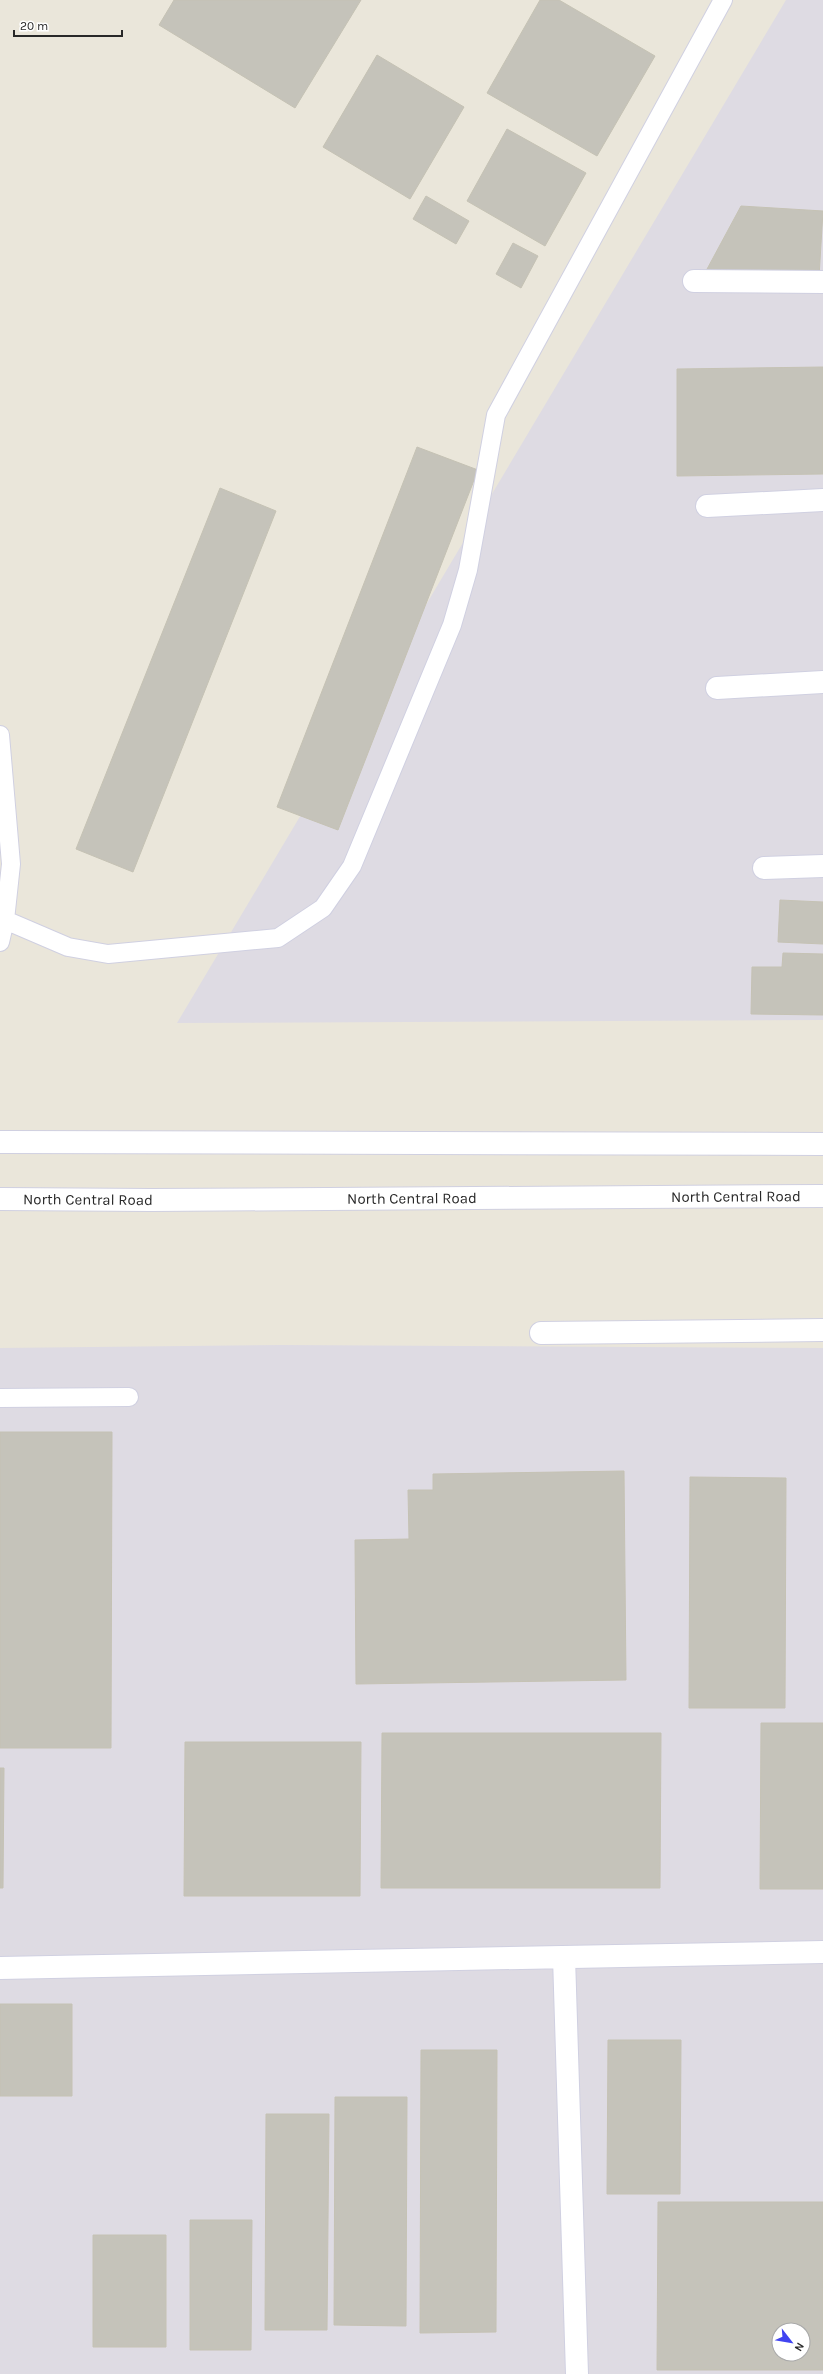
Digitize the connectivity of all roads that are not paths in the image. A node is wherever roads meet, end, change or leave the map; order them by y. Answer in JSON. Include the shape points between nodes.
{"nodes":[{"id":1,"x":723,"y":0,"type":"edge"},
{"id":2,"x":694,"y":281,"type":"dead end"},
{"id":3,"x":823,"y":282,"type":"edge"},
{"id":4,"x":823,"y":500,"type":"edge"},
{"id":5,"x":707,"y":506,"type":"dead end"},
{"id":6,"x":823,"y":682,"type":"edge"},
{"id":7,"x":717,"y":688,"type":"dead end"},
{"id":8,"x":0,"y":735,"type":"edge"},
{"id":9,"x":1,"y":763,"type":"edge"},
{"id":10,"x":823,"y":866,"type":"edge"},
{"id":11,"x":764,"y":868,"type":"dead end"},
{"id":12,"x":5,"y":920,"type":"junction"},
{"id":13,"x":0,"y":942,"type":"edge"},
{"id":14,"x":0,"y":1142,"type":"edge"},
{"id":15,"x":823,"y":1144,"type":"edge"},
{"id":16,"x":823,"y":1196,"type":"edge"},
{"id":17,"x":0,"y":1199,"type":"edge"},
{"id":18,"x":823,"y":1330,"type":"edge"},
{"id":19,"x":541,"y":1333,"type":"dead end"},
{"id":20,"x":129,"y":1397,"type":"dead end"},
{"id":21,"x":0,"y":1398,"type":"edge"},
{"id":22,"x":823,"y":1952,"type":"edge"},
{"id":23,"x":564,"y":1958,"type":"junction"},
{"id":24,"x":0,"y":1968,"type":"edge"},
{"id":25,"x":577,"y":2374,"type":"edge"}],
"edges":[{"from":1,"to":12,"type":"lane","via":[[496,415],[468,570],[452,625],[352,866],[323,908],[278,938],[108,954],[68,947]]},
{"from":2,"to":3,"type":"street"},
{"from":4,"to":5,"type":"street"},
{"from":6,"to":7,"type":"street"},
{"from":8,"to":9,"type":"lane"},
{"from":9,"to":12,"type":"lane","via":[[11,864]]},
{"from":10,"to":11,"type":"street"},
{"from":12,"to":13,"type":"lane"},
{"from":14,"to":15,"type":"street"},
{"from":16,"to":17,"type":"street","name":"North Central Road"},
{"from":18,"to":19,"type":"street"},
{"from":20,"to":21,"type":"lane"},
{"from":22,"to":23,"type":"street"},
{"from":23,"to":24,"type":"street"},
{"from":23,"to":25,"type":"street"}]}
